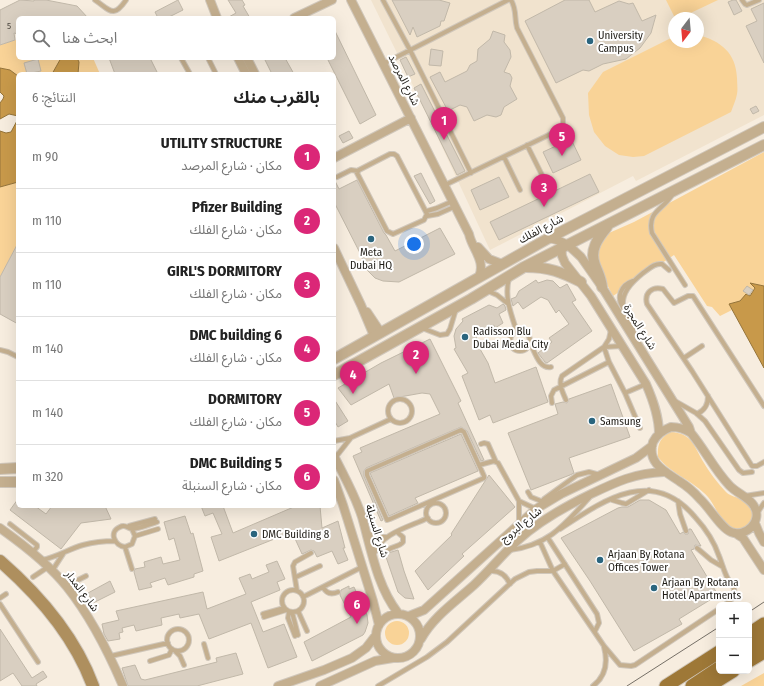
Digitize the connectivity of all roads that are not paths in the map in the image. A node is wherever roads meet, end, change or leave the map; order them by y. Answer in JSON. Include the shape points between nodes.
{"nodes":[{"id":1,"x":95,"y":0,"type":"edge"},
{"id":2,"x":126,"y":0,"type":"edge"},
{"id":3,"x":205,"y":0,"type":"edge"},
{"id":4,"x":210,"y":0,"type":"edge"},
{"id":5,"x":332,"y":0,"type":"edge"},
{"id":6,"x":351,"y":0,"type":"edge"},
{"id":7,"x":383,"y":0,"type":"edge"},
{"id":8,"x":508,"y":0,"type":"edge"},
{"id":9,"x":511,"y":0,"type":"edge"},
{"id":10,"x":742,"y":0,"type":"edge"},
{"id":11,"x":759,"y":0,"type":"edge"},
{"id":12,"x":216,"y":14,"type":"edge"},
{"id":13,"x":298,"y":16,"type":"edge"},
{"id":14,"x":410,"y":50,"type":"junction"},
{"id":15,"x":182,"y":60,"type":"edge"},
{"id":16,"x":209,"y":60,"type":"edge"},
{"id":17,"x":239,"y":60,"type":"edge"},
{"id":18,"x":248,"y":60,"type":"edge"},
{"id":19,"x":383,"y":64,"type":"junction"},
{"id":20,"x":189,"y":72,"type":"edge"},
{"id":21,"x":215,"y":72,"type":"edge"},
{"id":22,"x":245,"y":72,"type":"edge"},
{"id":23,"x":254,"y":72,"type":"edge"},
{"id":24,"x":411,"y":118,"type":"junction"},
{"id":25,"x":764,"y":127,"type":"edge"},
{"id":26,"x":527,"y":145,"type":"junction"},
{"id":27,"x":764,"y":145,"type":"edge"},
{"id":28,"x":336,"y":157,"type":"edge"},
{"id":29,"x":504,"y":157,"type":"junction"},
{"id":30,"x":358,"y":171,"type":"junction"},
{"id":31,"x":471,"y":173,"type":"junction"},
{"id":32,"x":337,"y":177,"type":"dead end"},
{"id":33,"x":544,"y":179,"type":"dead end"},
{"id":34,"x":445,"y":185,"type":"junction"},
{"id":35,"x":520,"y":190,"type":"dead end"},
{"id":36,"x":673,"y":192,"type":"junction"},
{"id":37,"x":454,"y":204,"type":"junction"},
{"id":38,"x":427,"y":213,"type":"junction"},
{"id":39,"x":608,"y":225,"type":"junction"},
{"id":40,"x":567,"y":229,"type":"junction"},
{"id":41,"x":469,"y":234,"type":"junction"},
{"id":42,"x":549,"y":238,"type":"junction"},
{"id":43,"x":564,"y":245,"type":"junction"},
{"id":44,"x":336,"y":252,"type":"edge"},
{"id":45,"x":502,"y":264,"type":"junction"},
{"id":46,"x":524,"y":267,"type":"junction"},
{"id":47,"x":669,"y":270,"type":"dead end"},
{"id":48,"x":510,"y":275,"type":"junction"},
{"id":49,"x":479,"y":277,"type":"junction"},
{"id":50,"x":581,"y":282,"type":"junction"},
{"id":51,"x":685,"y":285,"type":"dead end"},
{"id":52,"x":602,"y":287,"type":"junction"},
{"id":53,"x":485,"y":290,"type":"junction"},
{"id":54,"x":508,"y":304,"type":"junction"},
{"id":55,"x":457,"y":307,"type":"junction"},
{"id":56,"x":420,"y":327,"type":"junction"},
{"id":57,"x":610,"y":327,"type":"junction"},
{"id":58,"x":517,"y":332,"type":"junction"},
{"id":59,"x":377,"y":334,"type":"junction"},
{"id":60,"x":634,"y":339,"type":"junction"},
{"id":61,"x":530,"y":343,"type":"junction"},
{"id":62,"x":623,"y":346,"type":"junction"},
{"id":63,"x":702,"y":346,"type":"dead end"},
{"id":64,"x":604,"y":347,"type":"junction"},
{"id":65,"x":0,"y":350,"type":"edge"},
{"id":66,"x":16,"y":356,"type":"edge"},
{"id":67,"x":336,"y":358,"type":"edge"},
{"id":68,"x":684,"y":358,"type":"junction"},
{"id":69,"x":609,"y":362,"type":"junction"},
{"id":70,"x":551,"y":366,"type":"dead end"},
{"id":71,"x":336,"y":374,"type":"edge"},
{"id":72,"x":646,"y":384,"type":"junction"},
{"id":73,"x":561,"y":387,"type":"junction"},
{"id":74,"x":625,"y":393,"type":"junction"},
{"id":75,"x":708,"y":396,"type":"junction"},
{"id":76,"x":566,"y":400,"type":"dead end"},
{"id":77,"x":673,"y":400,"type":"junction"},
{"id":78,"x":552,"y":403,"type":"dead end"},
{"id":79,"x":764,"y":406,"type":"edge"},
{"id":80,"x":697,"y":414,"type":"junction"},
{"id":81,"x":391,"y":419,"type":"junction"},
{"id":82,"x":640,"y":428,"type":"dead end"},
{"id":83,"x":691,"y":433,"type":"junction"},
{"id":84,"x":659,"y":434,"type":"junction"},
{"id":85,"x":350,"y":438,"type":"junction"},
{"id":86,"x":336,"y":441,"type":"edge"},
{"id":87,"x":481,"y":444,"type":"dead end"},
{"id":88,"x":652,"y":446,"type":"junction"},
{"id":89,"x":336,"y":456,"type":"edge"},
{"id":90,"x":336,"y":459,"type":"edge"},
{"id":91,"x":496,"y":462,"type":"junction"},
{"id":92,"x":764,"y":463,"type":"edge"},
{"id":93,"x":479,"y":465,"type":"junction"},
{"id":94,"x":16,"y":468,"type":"edge"},
{"id":95,"x":0,"y":469,"type":"edge"},
{"id":96,"x":664,"y":472,"type":"junction"},
{"id":97,"x":752,"y":472,"type":"dead end"},
{"id":98,"x":0,"y":482,"type":"edge"},
{"id":99,"x":16,"y":482,"type":"edge"},
{"id":100,"x":336,"y":486,"type":"edge"},
{"id":101,"x":649,"y":490,"type":"junction"},
{"id":102,"x":528,"y":492,"type":"dead end"},
{"id":103,"x":764,"y":492,"type":"edge"},
{"id":104,"x":593,"y":493,"type":"junction"},
{"id":105,"x":742,"y":496,"type":"junction"},
{"id":106,"x":612,"y":499,"type":"junction"},
{"id":107,"x":678,"y":500,"type":"junction"},
{"id":108,"x":518,"y":501,"type":"junction"},
{"id":109,"x":544,"y":501,"type":"junction"},
{"id":110,"x":431,"y":503,"type":"junction"},
{"id":111,"x":764,"y":503,"type":"edge"},
{"id":112,"x":536,"y":509,"type":"junction"},
{"id":113,"x":756,"y":513,"type":"junction"},
{"id":114,"x":428,"y":518,"type":"junction"},
{"id":115,"x":156,"y":520,"type":"dead end"},
{"id":116,"x":755,"y":523,"type":"junction"},
{"id":117,"x":10,"y":524,"type":"dead end"},
{"id":118,"x":519,"y":524,"type":"junction"},
{"id":119,"x":0,"y":528,"type":"edge"},
{"id":120,"x":130,"y":528,"type":"junction"},
{"id":121,"x":560,"y":529,"type":"junction"},
{"id":122,"x":158,"y":530,"type":"dead end"},
{"id":123,"x":686,"y":531,"type":"dead end"},
{"id":124,"x":397,"y":532,"type":"junction"},
{"id":125,"x":366,"y":533,"type":"junction"},
{"id":126,"x":735,"y":533,"type":"junction"},
{"id":127,"x":135,"y":536,"type":"junction"},
{"id":128,"x":387,"y":536,"type":"junction"},
{"id":129,"x":548,"y":538,"type":"junction"},
{"id":130,"x":115,"y":541,"type":"junction"},
{"id":131,"x":540,"y":542,"type":"junction"},
{"id":132,"x":764,"y":542,"type":"edge"},
{"id":133,"x":125,"y":547,"type":"junction"},
{"id":134,"x":697,"y":548,"type":"dead end"},
{"id":135,"x":388,"y":550,"type":"dead end"},
{"id":136,"x":508,"y":550,"type":"junction"},
{"id":137,"x":31,"y":553,"type":"junction"},
{"id":138,"x":64,"y":553,"type":"junction"},
{"id":139,"x":311,"y":553,"type":"dead end"},
{"id":140,"x":373,"y":556,"type":"junction"},
{"id":141,"x":40,"y":560,"type":"junction"},
{"id":142,"x":0,"y":561,"type":"edge"},
{"id":143,"x":565,"y":564,"type":"junction"},
{"id":144,"x":320,"y":566,"type":"dead end"},
{"id":145,"x":362,"y":567,"type":"junction"},
{"id":146,"x":723,"y":567,"type":"junction"},
{"id":147,"x":50,"y":569,"type":"junction"},
{"id":148,"x":132,"y":569,"type":"dead end"},
{"id":149,"x":764,"y":570,"type":"edge"},
{"id":150,"x":553,"y":571,"type":"junction"},
{"id":151,"x":488,"y":572,"type":"junction"},
{"id":152,"x":86,"y":576,"type":"dead end"},
{"id":153,"x":33,"y":577,"type":"dead end"},
{"id":154,"x":296,"y":577,"type":"junction"},
{"id":155,"x":510,"y":584,"type":"junction"},
{"id":156,"x":66,"y":586,"type":"junction"},
{"id":157,"x":323,"y":587,"type":"junction"},
{"id":158,"x":298,"y":591,"type":"junction"},
{"id":159,"x":338,"y":592,"type":"dead end"},
{"id":160,"x":6,"y":594,"type":"dead end"},
{"id":161,"x":303,"y":597,"type":"junction"},
{"id":162,"x":0,"y":598,"type":"edge"},
{"id":163,"x":728,"y":602,"type":"edge"},
{"id":164,"x":0,"y":604,"type":"edge"},
{"id":165,"x":288,"y":610,"type":"junction"},
{"id":166,"x":298,"y":611,"type":"junction"},
{"id":167,"x":716,"y":611,"type":"edge"},
{"id":168,"x":398,"y":613,"type":"junction"},
{"id":169,"x":264,"y":615,"type":"dead end"},
{"id":170,"x":409,"y":616,"type":"junction"},
{"id":171,"x":764,"y":624,"type":"edge"},
{"id":172,"x":379,"y":625,"type":"junction"},
{"id":173,"x":307,"y":631,"type":"dead end"},
{"id":174,"x":595,"y":631,"type":"junction"},
{"id":175,"x":752,"y":632,"type":"edge"},
{"id":176,"x":376,"y":635,"type":"junction"},
{"id":177,"x":297,"y":636,"type":"dead end"},
{"id":178,"x":764,"y":638,"type":"edge"},
{"id":179,"x":421,"y":639,"type":"junction"},
{"id":180,"x":168,"y":643,"type":"junction"},
{"id":181,"x":204,"y":644,"type":"dead end"},
{"id":182,"x":604,"y":646,"type":"junction"},
{"id":183,"x":752,"y":646,"type":"edge"},
{"id":184,"x":184,"y":649,"type":"junction"},
{"id":185,"x":174,"y":650,"type":"junction"},
{"id":186,"x":764,"y":652,"type":"edge"},
{"id":187,"x":716,"y":654,"type":"edge"},
{"id":188,"x":111,"y":656,"type":"junction"},
{"id":189,"x":208,"y":658,"type":"dead end"},
{"id":190,"x":393,"y":658,"type":"junction"},
{"id":191,"x":182,"y":659,"type":"junction"},
{"id":192,"x":752,"y":659,"type":"edge"},
{"id":193,"x":150,"y":661,"type":"dead end"},
{"id":194,"x":38,"y":662,"type":"dead end"},
{"id":195,"x":184,"y":665,"type":"dead end"},
{"id":196,"x":716,"y":670,"type":"edge"},
{"id":197,"x":728,"y":674,"type":"edge"},
{"id":198,"x":93,"y":686,"type":"edge"},
{"id":199,"x":123,"y":686,"type":"edge"},
{"id":200,"x":278,"y":686,"type":"edge"},
{"id":201,"x":320,"y":686,"type":"edge"},
{"id":202,"x":378,"y":686,"type":"edge"},
{"id":203,"x":593,"y":686,"type":"edge"},
{"id":204,"x":666,"y":686,"type":"edge"},
{"id":205,"x":692,"y":686,"type":"edge"},
{"id":206,"x":709,"y":686,"type":"edge"}],
"edges":[{"from":1,"to":2,"type":"lane","via":[[113,11],[121,7]]},
{"from":3,"to":12,"type":"street"},
{"from":4,"to":12,"type":"street"},
{"from":5,"to":13,"type":"street"},
{"from":6,"to":19,"type":"street","name":"شارع المرصد"},
{"from":7,"to":14,"type":"lane"},
{"from":8,"to":14,"type":"lane"},
{"from":9,"to":26,"type":"lane","via":[[516,11],[517,28],[564,121],[562,128]]},
{"from":10,"to":11,"type":"lane","via":[[747,5]]},
{"from":14,"to":19,"type":"lane"},
{"from":14,"to":31,"type":"lane"},
{"from":15,"to":20,"type":"lane"},
{"from":16,"to":21,"type":"lane"},
{"from":17,"to":22,"type":"street"},
{"from":18,"to":23,"type":"street"},
{"from":19,"to":24,"type":"street","name":"شارع المرصد"},
{"from":24,"to":28,"type":"street"},
{"from":24,"to":34,"type":"street","name":"شارع المرصد"},
{"from":25,"to":40,"type":"street","name":"شارع الفلك"},
{"from":26,"to":29,"type":"lane"},
{"from":26,"to":33,"type":"lane"},
{"from":27,"to":36,"type":"street"},
{"from":29,"to":31,"type":"lane"},
{"from":29,"to":35,"type":"lane"},
{"from":30,"to":32,"type":"lane","via":[[351,170]]},
{"from":30,"to":38,"type":"lane","via":[[390,154],[396,155]]},
{"from":30,"to":38,"type":"lane","via":[[389,233],[395,234],[424,220]]},
{"from":31,"to":34,"type":"lane"},
{"from":34,"to":37,"type":"street","name":"شارع المرصد"},
{"from":36,"to":39,"type":"street"},
{"from":36,"to":51,"type":"lane","via":[[655,212],[651,228]]},
{"from":37,"to":38,"type":"lane"},
{"from":37,"to":41,"type":"street","name":"شارع المرصد"},
{"from":39,"to":43,"type":"street"},
{"from":39,"to":52,"type":"street","via":[[595,244],[593,253]]},
{"from":40,"to":42,"type":"street","name":"شارع الفلك"},
{"from":40,"to":43,"type":"street"},
{"from":41,"to":45,"type":"street","name":"شارع المرصد","via":[[485,256]]},
{"from":41,"to":49,"type":"street","name":"شارع المرصد","via":[[481,264]]},
{"from":42,"to":43,"type":"street"},
{"from":42,"to":45,"type":"street","name":"شارع الفلك"},
{"from":43,"to":46,"type":"street"},
{"from":43,"to":50,"type":"street","via":[[562,256],[565,263]]},
{"from":43,"to":52,"type":"street","name":"شارع المجرة","via":[[578,253]]},
{"from":44,"to":59,"type":"street"},
{"from":45,"to":49,"type":"street","name":"شارع الفلك"},
{"from":46,"to":48,"type":"street"},
{"from":46,"to":50,"type":"street","via":[[552,269]]},
{"from":47,"to":60,"type":"lane","via":[[662,264],[654,265],[633,281],[626,292],[624,310]]},
{"from":48,"to":53,"type":"street"},
{"from":48,"to":54,"type":"lane","via":[[507,286]]},
{"from":49,"to":59,"type":"street","name":"شارع الفلك"},
{"from":50,"to":57,"type":"street"},
{"from":52,"to":60,"type":"street","name":"شارع المجرة"},
{"from":53,"to":54,"type":"lane"},
{"from":53,"to":55,"type":"street"},
{"from":54,"to":58,"type":"lane"},
{"from":55,"to":56,"type":"street"},
{"from":55,"to":56,"type":"lane","via":[[447,334]]},
{"from":56,"to":71,"type":"street"},
{"from":57,"to":62,"type":"street"},
{"from":57,"to":64,"type":"lane","via":[[609,340]]},
{"from":58,"to":61,"type":"lane","via":[[527,334]]},
{"from":58,"to":61,"type":"lane","via":[[510,340],[514,349],[524,351]]},
{"from":59,"to":67,"type":"street","name":"شارع الفلك"},
{"from":60,"to":77,"type":"street","name":"شارع المجرة"},
{"from":61,"to":70,"type":"lane","via":[[541,364],[544,367]]},
{"from":62,"to":64,"type":"lane"},
{"from":62,"to":72,"type":"street"},
{"from":63,"to":68,"type":"lane"},
{"from":64,"to":69,"type":"lane"},
{"from":64,"to":73,"type":"lane","via":[[562,376]]},
{"from":65,"to":66,"type":"lane"},
{"from":68,"to":75,"type":"lane"},
{"from":68,"to":79,"type":"lane","via":[[647,304],[647,294],[654,288],[663,289],[674,303],[693,296]]},
{"from":69,"to":73,"type":"lane"},
{"from":69,"to":74,"type":"lane"},
{"from":72,"to":74,"type":"lane"},
{"from":72,"to":84,"type":"street","via":[[658,415]]},
{"from":73,"to":76,"type":"lane"},
{"from":73,"to":78,"type":"lane","via":[[552,393]]},
{"from":74,"to":82,"type":"lane"},
{"from":75,"to":80,"type":"lane","via":[[706,407]]},
{"from":75,"to":92,"type":"lane","via":[[752,466]]},
{"from":77,"to":80,"type":"lane"},
{"from":77,"to":83,"type":"street","name":"شارع المجرة"},
{"from":80,"to":97,"type":"lane","via":[[709,425],[739,470],[743,473]]},
{"from":81,"to":81,"type":"lane","via":[[398,423],[406,422],[412,412],[408,402],[400,399],[393,402],[389,408]]},
{"from":81,"to":85,"type":"lane"},
{"from":83,"to":84,"type":"street","via":[[678,427]]},
{"from":83,"to":105,"type":"street","name":"شارع المجرة","via":[[716,470],[732,489]]},
{"from":84,"to":88,"type":"street"},
{"from":85,"to":86,"type":"lane"},
{"from":85,"to":89,"type":"lane"},
{"from":87,"to":91,"type":"lane","via":[[488,444]]},
{"from":88,"to":96,"type":"street","via":[[654,460]]},
{"from":88,"to":109,"type":"street","name":"شارع البروج","via":[[636,458]]},
{"from":90,"to":125,"type":"street","name":"شارع السنبلة","via":[[356,501]]},
{"from":91,"to":93,"type":"lane"},
{"from":91,"to":108,"type":"lane"},
{"from":93,"to":110,"type":"lane","via":[[484,476],[482,480]]},
{"from":93,"to":110,"type":"lane","via":[[461,430],[367,472],[387,520]]},
{"from":94,"to":95,"type":"street"},
{"from":96,"to":104,"type":"street","name":"شارع البروج","via":[[631,476]]},
{"from":96,"to":126,"type":"street","via":[[692,491],[725,529]]},
{"from":98,"to":99,"type":"street"},
{"from":100,"to":145,"type":"street"},
{"from":101,"to":106,"type":"lane","via":[[634,491]]},
{"from":101,"to":106,"type":"lane","via":[[626,504]]},
{"from":101,"to":107,"type":"lane","via":[[664,493]]},
{"from":102,"to":109,"type":"lane","via":[[531,497]]},
{"from":103,"to":105,"type":"lane"},
{"from":104,"to":121,"type":"lane"},
{"from":104,"to":136,"type":"street","name":"شارع البروج","via":[[546,518]]},
{"from":105,"to":113,"type":"street","name":"شارع المجرة","via":[[754,504]]},
{"from":106,"to":121,"type":"lane"},
{"from":107,"to":123,"type":"lane"},
{"from":107,"to":146,"type":"lane","via":[[704,528]]},
{"from":108,"to":112,"type":"lane"},
{"from":108,"to":118,"type":"lane"},
{"from":109,"to":112,"type":"street","name":"شارع البروج"},
{"from":110,"to":114,"type":"lane","via":[[426,511]]},
{"from":110,"to":114,"type":"lane","via":[[440,504],[445,508],[446,517],[436,523]]},
{"from":111,"to":113,"type":"lane"},
{"from":112,"to":118,"type":"street","name":"شارع البروج"},
{"from":113,"to":116,"type":"street"},
{"from":114,"to":124,"type":"lane"},
{"from":115,"to":120,"type":"lane"},
{"from":116,"to":126,"type":"street","via":[[747,531]]},
{"from":116,"to":132,"type":"street"},
{"from":117,"to":137,"type":"lane","via":[[37,545]]},
{"from":118,"to":170,"type":"street","name":"شارع البروج","via":[[424,610]]},
{"from":119,"to":137,"type":"street","name":"شارع المدار"},
{"from":120,"to":127,"type":"lane"},
{"from":120,"to":130,"type":"lane","via":[[117,528],[114,534]]},
{"from":121,"to":129,"type":"lane"},
{"from":122,"to":127,"type":"lane"},
{"from":124,"to":128,"type":"lane"},
{"from":124,"to":135,"type":"lane","via":[[403,537],[403,542]]},
{"from":125,"to":128,"type":"lane","via":[[377,537]]},
{"from":125,"to":140,"type":"street","name":"شارع السنبلة"},
{"from":126,"to":149,"type":"street","via":[[743,538]]},
{"from":127,"to":133,"type":"lane","via":[[132,544]]},
{"from":128,"to":140,"type":"lane"},
{"from":129,"to":131,"type":"lane"},
{"from":129,"to":143,"type":"lane"},
{"from":130,"to":133,"type":"lane","via":[[121,547]]},
{"from":130,"to":138,"type":"lane","via":[[84,545]]},
{"from":131,"to":136,"type":"lane"},
{"from":131,"to":150,"type":"lane"},
{"from":133,"to":148,"type":"lane"},
{"from":134,"to":146,"type":"lane"},
{"from":136,"to":151,"type":"street","name":"شارع البروج"},
{"from":137,"to":141,"type":"street","name":"شارع المدار"},
{"from":138,"to":141,"type":"lane"},
{"from":138,"to":147,"type":"lane"},
{"from":139,"to":154,"type":"lane","via":[[294,562]]},
{"from":140,"to":168,"type":"street","name":"شارع السنبلة","via":[[382,587]]},
{"from":141,"to":147,"type":"street","name":"شارع المدار"},
{"from":142,"to":198,"type":"main road","via":[[54,617],[76,651]]},
{"from":143,"to":150,"type":"lane"},
{"from":143,"to":174,"type":"lane","via":[[597,614],[599,623]]},
{"from":144,"to":154,"type":"lane"},
{"from":145,"to":157,"type":"lane"},
{"from":145,"to":172,"type":"street"},
{"from":146,"to":163,"type":"lane","via":[[735,594]]},
{"from":147,"to":153,"type":"lane"},
{"from":147,"to":156,"type":"street","name":"شارع المدار"},
{"from":150,"to":155,"type":"lane","via":[[529,572]]},
{"from":150,"to":174,"type":"lane"},
{"from":151,"to":155,"type":"lane","via":[[502,573]]},
{"from":151,"to":179,"type":"street","name":"شارع البروج","via":[[435,619]]},
{"from":152,"to":156,"type":"lane"},
{"from":154,"to":158,"type":"lane"},
{"from":155,"to":202,"type":"lane","via":[[447,642]]},
{"from":156,"to":188,"type":"street","name":"شارع المدار"},
{"from":157,"to":159,"type":"lane","via":[[329,594]]},
{"from":157,"to":161,"type":"lane"},
{"from":158,"to":161,"type":"lane"},
{"from":158,"to":165,"type":"lane","via":[[289,591],[284,595],[282,601]]},
{"from":160,"to":162,"type":"lane"},
{"from":161,"to":166,"type":"lane","via":[[303,607]]},
{"from":164,"to":194,"type":"lane"},
{"from":165,"to":166,"type":"lane"},
{"from":165,"to":169,"type":"lane"},
{"from":165,"to":177,"type":"lane","via":[[288,618]]},
{"from":166,"to":173,"type":"lane"},
{"from":167,"to":182,"type":"lane","via":[[635,665],[620,665]]},
{"from":168,"to":170,"type":"street"},
{"from":168,"to":172,"type":"street","via":[[390,615]]},
{"from":170,"to":179,"type":"street","via":[[420,628]]},
{"from":171,"to":175,"type":"main road"},
{"from":172,"to":176,"type":"street"},
{"from":174,"to":182,"type":"lane"},
{"from":176,"to":190,"type":"street","via":[[382,652]]},
{"from":176,"to":200,"type":"street","via":[[366,648],[352,658]]},
{"from":178,"to":183,"type":"main road"},
{"from":179,"to":190,"type":"street","via":[[414,652],[401,658]]},
{"from":180,"to":184,"type":"lane","via":[[172,632],[184,631],[189,642]]},
{"from":180,"to":185,"type":"lane"},
{"from":180,"to":188,"type":"lane"},
{"from":181,"to":189,"type":"lane"},
{"from":182,"to":203,"type":"lane","via":[[606,665],[603,674]]},
{"from":184,"to":185,"type":"lane"},
{"from":184,"to":191,"type":"lane"},
{"from":185,"to":191,"type":"lane"},
{"from":185,"to":193,"type":"lane","via":[[169,655]]},
{"from":186,"to":192,"type":"main road"},
{"from":187,"to":204,"type":"main road"},
{"from":188,"to":199,"type":"street","name":"شارع المدار"},
{"from":190,"to":201,"type":"street","via":[[374,661]]},
{"from":191,"to":195,"type":"lane"},
{"from":196,"to":205,"type":"main road"},
{"from":197,"to":206,"type":"main road"}]}
